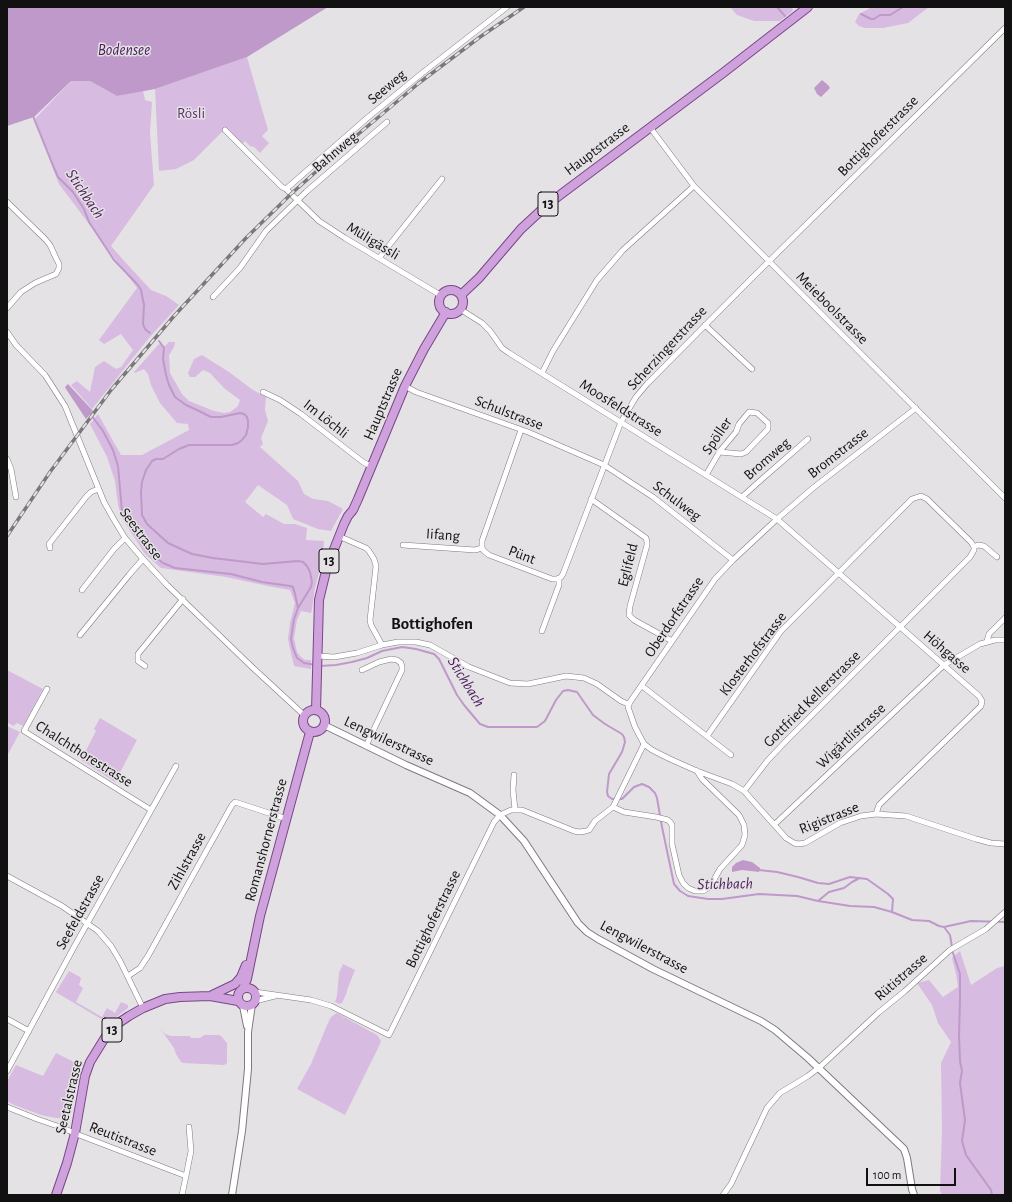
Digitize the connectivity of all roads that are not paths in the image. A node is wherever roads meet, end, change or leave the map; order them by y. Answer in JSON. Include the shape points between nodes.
{"nodes":[{"id":1,"x":507,"y":7,"type":"edge"},
{"id":2,"x":808,"y":7,"type":"edge"},
{"id":3,"x":1005,"y":28,"type":"edge"},
{"id":4,"x":387,"y":122,"type":"dead end"},
{"id":5,"x":649,"y":128,"type":"junction"},
{"id":6,"x":225,"y":130,"type":"dead end"},
{"id":7,"x":442,"y":179,"type":"dead end"},
{"id":8,"x":694,"y":186,"type":"junction"},
{"id":9,"x":286,"y":189,"type":"junction"},
{"id":10,"x":297,"y":200,"type":"junction"},
{"id":11,"x":7,"y":202,"type":"edge"},
{"id":12,"x":379,"y":258,"type":"junction"},
{"id":13,"x":769,"y":262,"type":"junction"},
{"id":14,"x":461,"y":295,"type":"junction"},
{"id":15,"x":442,"y":296,"type":"junction"},
{"id":16,"x":213,"y":297,"type":"dead end"},
{"id":17,"x":7,"y":308,"type":"edge"},
{"id":18,"x":460,"y":309,"type":"junction"},
{"id":19,"x":446,"y":312,"type":"junction"},
{"id":20,"x":705,"y":325,"type":"junction"},
{"id":21,"x":7,"y":332,"type":"edge"},
{"id":22,"x":752,"y":369,"type":"dead end"},
{"id":23,"x":542,"y":373,"type":"junction"},
{"id":24,"x":405,"y":386,"type":"junction"},
{"id":25,"x":263,"y":392,"type":"dead end"},
{"id":26,"x":916,"y":408,"type":"junction"},
{"id":27,"x":621,"y":422,"type":"junction"},
{"id":28,"x":521,"y":430,"type":"junction"},
{"id":29,"x":808,"y":439,"type":"dead end"},
{"id":30,"x":720,"y":452,"type":"junction"},
{"id":31,"x":7,"y":459,"type":"edge"},
{"id":32,"x":604,"y":465,"type":"junction"},
{"id":33,"x":372,"y":467,"type":"junction"},
{"id":34,"x":706,"y":475,"type":"junction"},
{"id":35,"x":98,"y":489,"type":"junction"},
{"id":36,"x":16,"y":497,"type":"dead end"},
{"id":37,"x":742,"y":497,"type":"junction"},
{"id":38,"x":1005,"y":498,"type":"edge"},
{"id":39,"x":591,"y":499,"type":"junction"},
{"id":40,"x":353,"y":510,"type":"junction"},
{"id":41,"x":777,"y":519,"type":"junction"},
{"id":42,"x":125,"y":538,"type":"junction"},
{"id":43,"x":343,"y":538,"type":"junction"},
{"id":44,"x":403,"y":544,"type":"dead end"},
{"id":45,"x":974,"y":547,"type":"junction"},
{"id":46,"x":50,"y":548,"type":"dead end"},
{"id":47,"x":482,"y":548,"type":"junction"},
{"id":48,"x":997,"y":557,"type":"dead end"},
{"id":49,"x":143,"y":559,"type":"junction"},
{"id":50,"x":733,"y":560,"type":"junction"},
{"id":51,"x":839,"y":573,"type":"junction"},
{"id":52,"x":559,"y":579,"type":"junction"},
{"id":53,"x":82,"y":590,"type":"dead end"},
{"id":54,"x":182,"y":599,"type":"junction"},
{"id":55,"x":319,"y":616,"type":"junction"},
{"id":56,"x":1005,"y":618,"type":"edge"},
{"id":57,"x":900,"y":627,"type":"junction"},
{"id":58,"x":542,"y":631,"type":"dead end"},
{"id":59,"x":80,"y":635,"type":"dead end"},
{"id":60,"x":1005,"y":640,"type":"edge"},
{"id":61,"x":672,"y":641,"type":"junction"},
{"id":62,"x":987,"y":641,"type":"junction"},
{"id":63,"x":382,"y":645,"type":"junction"},
{"id":64,"x":318,"y":658,"type":"junction"},
{"id":65,"x":944,"y":665,"type":"junction"},
{"id":66,"x":145,"y":666,"type":"dead end"},
{"id":67,"x":362,"y":670,"type":"dead end"},
{"id":68,"x":642,"y":686,"type":"junction"},
{"id":69,"x":47,"y":689,"type":"dead end"},
{"id":70,"x":628,"y":704,"type":"junction"},
{"id":71,"x":316,"y":710,"type":"junction"},
{"id":72,"x":304,"y":714,"type":"junction"},
{"id":73,"x":324,"y":725,"type":"junction"},
{"id":74,"x":310,"y":732,"type":"junction"},
{"id":75,"x":707,"y":736,"type":"junction"},
{"id":76,"x":644,"y":744,"type":"junction"},
{"id":77,"x":366,"y":746,"type":"junction"},
{"id":78,"x":732,"y":755,"type":"dead end"},
{"id":79,"x":176,"y":766,"type":"dead end"},
{"id":80,"x":697,"y":771,"type":"junction"},
{"id":81,"x":514,"y":775,"type":"dead end"},
{"id":82,"x":744,"y":791,"type":"junction"},
{"id":83,"x":614,"y":804,"type":"junction"},
{"id":84,"x":151,"y":810,"type":"junction"},
{"id":85,"x":516,"y":810,"type":"junction"},
{"id":86,"x":876,"y":814,"type":"junction"},
{"id":87,"x":500,"y":815,"type":"junction"},
{"id":88,"x":287,"y":819,"type":"junction"},
{"id":89,"x":774,"y":824,"type":"junction"},
{"id":90,"x":1005,"y":844,"type":"edge"},
{"id":91,"x":7,"y":876,"type":"edge"},
{"id":92,"x":1005,"y":912,"type":"edge"},
{"id":93,"x":88,"y":923,"type":"junction"},
{"id":94,"x":252,"y":954,"type":"junction"},
{"id":95,"x":128,"y":976,"type":"junction"},
{"id":96,"x":249,"y":994,"type":"junction"},
{"id":97,"x":210,"y":996,"type":"junction"},
{"id":98,"x":280,"y":996,"type":"junction"},
{"id":99,"x":219,"y":997,"type":"junction"},
{"id":100,"x":241,"y":1003,"type":"junction"},
{"id":101,"x":143,"y":1008,"type":"junction"},
{"id":102,"x":7,"y":1019,"type":"edge"},
{"id":103,"x":29,"y":1031,"type":"junction"},
{"id":104,"x":248,"y":1032,"type":"junction"},
{"id":105,"x":818,"y":1068,"type":"junction"},
{"id":106,"x":7,"y":1071,"type":"edge"},
{"id":107,"x":8,"y":1109,"type":"edge"},
{"id":108,"x":189,"y":1127,"type":"dead end"},
{"id":109,"x":75,"y":1133,"type":"junction"},
{"id":110,"x":186,"y":1176,"type":"junction"},
{"id":111,"x":56,"y":1195,"type":"edge"},
{"id":112,"x":182,"y":1195,"type":"edge"},
{"id":113,"x":232,"y":1195,"type":"edge"},
{"id":114,"x":723,"y":1195,"type":"edge"},
{"id":115,"x":914,"y":1195,"type":"edge"}],
"edges":[{"from":1,"to":9,"type":"street","name":"Seeweg","via":[[366,119]]},
{"from":2,"to":5,"type":"main road","name":"Hauptstrasse","number":"13"},
{"from":3,"to":13,"type":"street","name":"Bottighoferstrasse"},
{"from":4,"to":10,"type":"street","name":"Bahnweg"},
{"from":5,"to":8,"type":"street","name":"Meieboolstrasse"},
{"from":5,"to":14,"type":"main road","name":"Hauptstrasse","number":"13","via":[[548,204]]},
{"from":6,"to":9,"type":"street","name":"Müligässli"},
{"from":7,"to":12,"type":"street"},
{"from":8,"to":13,"type":"street","name":"Meieboolstrasse"},
{"from":8,"to":23,"type":"street","via":[[624,250],[597,280]]},
{"from":9,"to":10,"type":"street","name":"Müligässli"},
{"from":10,"to":12,"type":"street","name":"Müligässli","via":[[319,221]]},
{"from":10,"to":16,"type":"street","via":[[266,231],[240,268]]},
{"from":11,"to":17,"type":"street","via":[[50,245],[59,268],[56,274],[21,292]]},
{"from":12,"to":15,"type":"street","name":"Müligässli"},
{"from":13,"to":20,"type":"street","name":"Scherzingerstrasse"},
{"from":13,"to":26,"type":"street","name":"Meieboolstrasse"},
{"from":14,"to":15,"type":"main road","via":[[451,290]]},
{"from":14,"to":18,"type":"main road","via":[[463,304]]},
{"from":15,"to":19,"type":"main road","via":[[440,303]]},
{"from":18,"to":19,"type":"main road","via":[[452,314]]},
{"from":18,"to":23,"type":"street","name":"Moosfeldstrasse","via":[[485,326],[502,348]]},
{"from":19,"to":24,"type":"main road","name":"Hauptstrasse","number":"13"},
{"from":20,"to":22,"type":"street"},
{"from":20,"to":27,"type":"street","name":"Scherzingerstrasse","via":[[647,384]]},
{"from":21,"to":35,"type":"street","name":"Seestrasse","via":[[45,375],[65,406]]},
{"from":23,"to":27,"type":"street","name":"Moosfeldstrasse"},
{"from":24,"to":28,"type":"street","name":"Schulstrasse"},
{"from":24,"to":33,"type":"main road","name":"Hauptstrasse","number":"13"},
{"from":25,"to":33,"type":"street","name":"Im Löchli","via":[[302,414]]},
{"from":26,"to":38,"type":"street","name":"Meieboolstrasse"},
{"from":26,"to":41,"type":"street","name":"Bromstrasse","via":[[812,488]]},
{"from":27,"to":32,"type":"street","name":"Scherzingerstrasse"},
{"from":27,"to":34,"type":"street","name":"Moosfeldstrasse"},
{"from":28,"to":32,"type":"street","name":"Schulstrasse"},
{"from":28,"to":47,"type":"street","via":[[482,541]]},
{"from":29,"to":37,"type":"street","name":"Bromweg"},
{"from":30,"to":30,"type":"street","name":"Spöller","via":[[749,412],[757,413],[767,421],[768,430],[746,452]]},
{"from":30,"to":34,"type":"street","name":"Spöller"},
{"from":31,"to":36,"type":"street"},
{"from":32,"to":39,"type":"street"},
{"from":32,"to":50,"type":"street","name":"Schulweg","via":[[653,497]]},
{"from":33,"to":40,"type":"main road","name":"Hauptstrasse","number":"13"},
{"from":34,"to":37,"type":"street","name":"Moosfeldstrasse"},
{"from":35,"to":42,"type":"street","name":"Seestrasse"},
{"from":35,"to":46,"type":"street","via":[[86,496],[49,544]]},
{"from":37,"to":41,"type":"street","name":"Moosfeldstrasse"},
{"from":39,"to":52,"type":"street"},
{"from":39,"to":61,"type":"street","name":"Eglifeld","via":[[646,538],[648,542],[629,615]]},
{"from":40,"to":43,"type":"main road","name":"Hauptstrasse","number":"13"},
{"from":40,"to":55,"type":"main road","name":"Hauptstrasse","number":"13","via":[[344,524],[326,567],[319,600]]},
{"from":41,"to":50,"type":"street","name":"Oberdorfstrasse"},
{"from":41,"to":51,"type":"street","name":"Höhgasse"},
{"from":42,"to":49,"type":"street","name":"Seestrasse"},
{"from":42,"to":53,"type":"street"},
{"from":43,"to":55,"type":"main road","name":"Hauptstrasse","number":"13","via":[[328,578]]},
{"from":43,"to":63,"type":"street","via":[[366,548],[374,559],[376,566],[370,620]]},
{"from":44,"to":47,"type":"street","name":"Iifang","via":[[475,550]]},
{"from":45,"to":48,"type":"street","via":[[984,546]]},
{"from":45,"to":51,"type":"street","name":"Klosterhofstrasse","via":[[927,499],[918,496],[912,499]]},
{"from":45,"to":57,"type":"street","name":"Gottfried Kellerstrasse","via":[[970,558]]},
{"from":47,"to":52,"type":"street","name":"Pünt","via":[[489,555],[552,579]]},
{"from":49,"to":54,"type":"street","name":"Seestrasse"},
{"from":49,"to":59,"type":"street"},
{"from":50,"to":61,"type":"street","name":"Oberdorfstrasse","via":[[715,579]]},
{"from":51,"to":57,"type":"street","name":"Höhgasse"},
{"from":51,"to":75,"type":"street","name":"Klosterhofstrasse","via":[[781,631]]},
{"from":52,"to":58,"type":"street"},
{"from":54,"to":66,"type":"street","via":[[138,654],[138,661]]},
{"from":54,"to":72,"type":"street","name":"Seestrasse"},
{"from":55,"to":64,"type":"main road","name":"Hauptstrasse","number":"13"},
{"from":56,"to":62,"type":"street","via":[[989,634]]},
{"from":57,"to":65,"type":"street","name":"Höhgasse"},
{"from":57,"to":82,"type":"street","name":"Gottfried Kellerstrasse","via":[[768,760]]},
{"from":60,"to":62,"type":"street"},
{"from":61,"to":68,"type":"street","name":"Oberdorfstrasse"},
{"from":62,"to":65,"type":"street","name":"Wigärtlistrasse"},
{"from":63,"to":64,"type":"street","via":[[357,654]]},
{"from":63,"to":70,"type":"street","via":[[407,641],[423,643],[469,667],[515,684],[528,684],[566,676],[584,678]]},
{"from":64,"to":71,"type":"main road","name":"Hauptstrasse","number":"13"},
{"from":65,"to":86,"type":"street","name":"Höhgasse","via":[[979,696],[981,706],[879,805]]},
{"from":65,"to":89,"type":"street","name":"Wigärtlistrasse"},
{"from":67,"to":77,"type":"street","via":[[391,659],[398,660],[402,667]]},
{"from":68,"to":70,"type":"street","name":"Oberdorfstrasse"},
{"from":68,"to":75,"type":"street"},
{"from":69,"to":84,"type":"street","name":"Chalchthorestrasse","via":[[24,731]]},
{"from":70,"to":76,"type":"street","via":[[635,727]]},
{"from":71,"to":72,"type":"main road","via":[[309,710]]},
{"from":71,"to":73,"type":"main road","via":[[324,717]]},
{"from":72,"to":74,"type":"main road","via":[[303,726]]},
{"from":73,"to":74,"type":"main road","via":[[319,731]]},
{"from":73,"to":77,"type":"street","name":"Lengwilerstrasse"},
{"from":74,"to":88,"type":"main road","name":"Romanshornerstrasse","number":"13"},
{"from":75,"to":78,"type":"street"},
{"from":76,"to":80,"type":"street","name":"Rigistrasse"},
{"from":76,"to":83,"type":"street"},
{"from":77,"to":87,"type":"street","name":"Lengwilerstrasse","via":[[470,793]]},
{"from":79,"to":84,"type":"street","name":"Seefeldstrasse"},
{"from":80,"to":82,"type":"street","name":"Rigistrasse"},
{"from":80,"to":83,"type":"street","via":[[739,815],[745,830],[742,845],[720,869],[710,887],[703,891],[695,891],[683,883],[672,844],[672,825],[668,820],[624,812]]},
{"from":81,"to":85,"type":"street"},
{"from":82,"to":89,"type":"street","name":"Rigistrasse"},
{"from":83,"to":85,"type":"street","via":[[589,830],[579,832]]},
{"from":84,"to":93,"type":"street","name":"Seefeldstrasse"},
{"from":85,"to":87,"type":"street"},
{"from":86,"to":89,"type":"street","name":"Rigistrasse","via":[[840,823],[802,844],[789,841]]},
{"from":86,"to":90,"type":"street","name":"Rigistrasse","via":[[906,816],[976,839]]},
{"from":87,"to":98,"type":"street","name":"Bottighoferstrasse","via":[[494,822],[389,1035],[331,1006],[311,1000]]},
{"from":87,"to":105,"type":"street","name":"Lengwilerstrasse","via":[[524,841],[578,923],[587,932],[654,969],[761,1020],[784,1036]]},
{"from":88,"to":94,"type":"main road","name":"Romanshornerstrasse","number":"13"},
{"from":88,"to":95,"type":"street","name":"Zihlstrasse","via":[[235,802],[148,956],[140,968]]},
{"from":91,"to":93,"type":"street"},
{"from":92,"to":105,"type":"street","name":"Rütistrasse","via":[[990,925],[952,949]]},
{"from":93,"to":95,"type":"street","via":[[111,946]]},
{"from":93,"to":103,"type":"street","name":"Seefeldstrasse"},
{"from":94,"to":96,"type":"main road","name":"Romanshornerstrasse","number":"13"},
{"from":94,"to":97,"type":"main road","number":"13","via":[[238,981]]},
{"from":95,"to":101,"type":"street"},
{"from":96,"to":98,"type":"street"},
{"from":96,"to":98,"type":"street"},
{"from":96,"to":99,"type":"main road","name":"Seetalstrasse","number":"13"},
{"from":96,"to":100,"type":"main road","number":"13","via":[[249,1006]]},
{"from":96,"to":100,"type":"main road","number":"13","via":[[237,995]]},
{"from":96,"to":104,"type":"street","name":"Romanshornerstrasse"},
{"from":97,"to":99,"type":"main road","name":"Seetalstrasse","number":"13"},
{"from":97,"to":101,"type":"main road","name":"Seetalstrasse","number":"13","via":[[172,998]]},
{"from":99,"to":100,"type":"main road","name":"Seetalstrasse","number":"13"},
{"from":100,"to":104,"type":"street","name":"Romanshornerstrasse"},
{"from":101,"to":109,"type":"main road","name":"Seetalstrasse","number":"13","via":[[120,1022],[111,1031],[90,1062],[82,1088]]},
{"from":102,"to":103,"type":"street"},
{"from":103,"to":106,"type":"street","name":"Seefeldstrasse"},
{"from":104,"to":113,"type":"street","name":"Romanshornerstrasse","via":[[248,1069]]},
{"from":105,"to":114,"type":"street","name":"Rütistrasse","via":[[780,1093],[767,1108],[731,1184]]},
{"from":105,"to":115,"type":"street","name":"Lengwilerstrasse","via":[[904,1149]]},
{"from":107,"to":109,"type":"street","name":"Reutistrasse"},
{"from":108,"to":110,"type":"street","via":[[191,1151]]},
{"from":109,"to":110,"type":"street","name":"Reutistrasse"},
{"from":109,"to":111,"type":"main road","name":"Seetalstrasse","number":"13","via":[[68,1163]]},
{"from":110,"to":112,"type":"street"}]}
